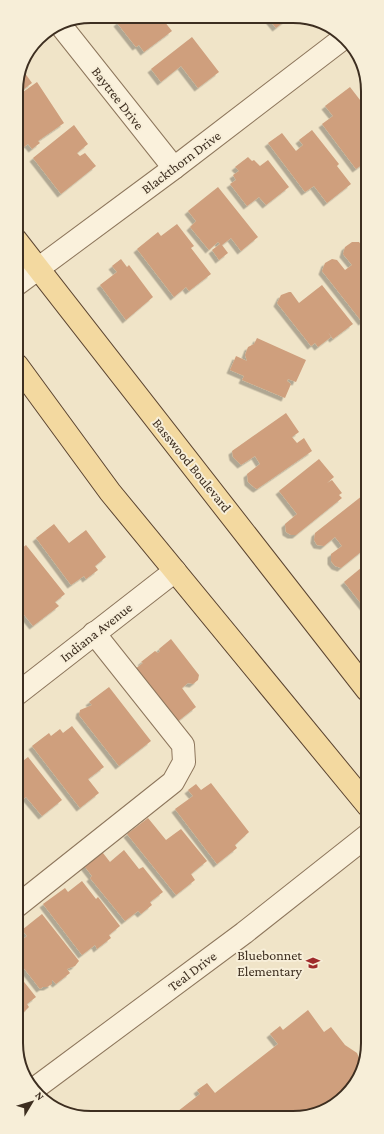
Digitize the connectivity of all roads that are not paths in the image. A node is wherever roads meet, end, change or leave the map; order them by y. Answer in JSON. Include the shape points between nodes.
{"nodes":[{"id":1,"x":63,"y":29,"type":"edge"},
{"id":2,"x":339,"y":41,"type":"edge"},
{"id":3,"x":174,"y":168,"type":"junction"},
{"id":4,"x":23,"y":249,"type":"edge"},
{"id":5,"x":38,"y":268,"type":"junction"},
{"id":6,"x":23,"y":280,"type":"edge"},
{"id":7,"x":23,"y":374,"type":"edge"},
{"id":8,"x":175,"y":571,"type":"junction"},
{"id":9,"x":94,"y":633,"type":"junction"},
{"id":10,"x":361,"y":682,"type":"edge"},
{"id":11,"x":23,"y":689,"type":"edge"},
{"id":12,"x":361,"y":797,"type":"edge"},
{"id":13,"x":361,"y":841,"type":"edge"},
{"id":14,"x":23,"y":901,"type":"edge"},
{"id":15,"x":43,"y":1082,"type":"edge"}],
"edges":[{"from":1,"to":3,"type":"street","name":"Baytree Drive"},
{"from":2,"to":3,"type":"street","name":"Blackthorn Drive"},
{"from":3,"to":5,"type":"street","name":"Blackthorn Drive"},
{"from":4,"to":5,"type":"main road","name":"Basswood Boulevard"},
{"from":5,"to":6,"type":"street","name":"Blackthorn Drive"},
{"from":5,"to":10,"type":"main road","name":"Basswood Boulevard"},
{"from":7,"to":8,"type":"main road","via":[[110,492]]},
{"from":8,"to":9,"type":"street","name":"Indiana Avenue"},
{"from":8,"to":12,"type":"main road"},
{"from":9,"to":11,"type":"street","name":"Indiana Avenue"},
{"from":9,"to":14,"type":"street","via":[[184,745],[184,762],[173,782]]},
{"from":13,"to":15,"type":"street","name":"Teal Drive","via":[[244,933]]}]}
